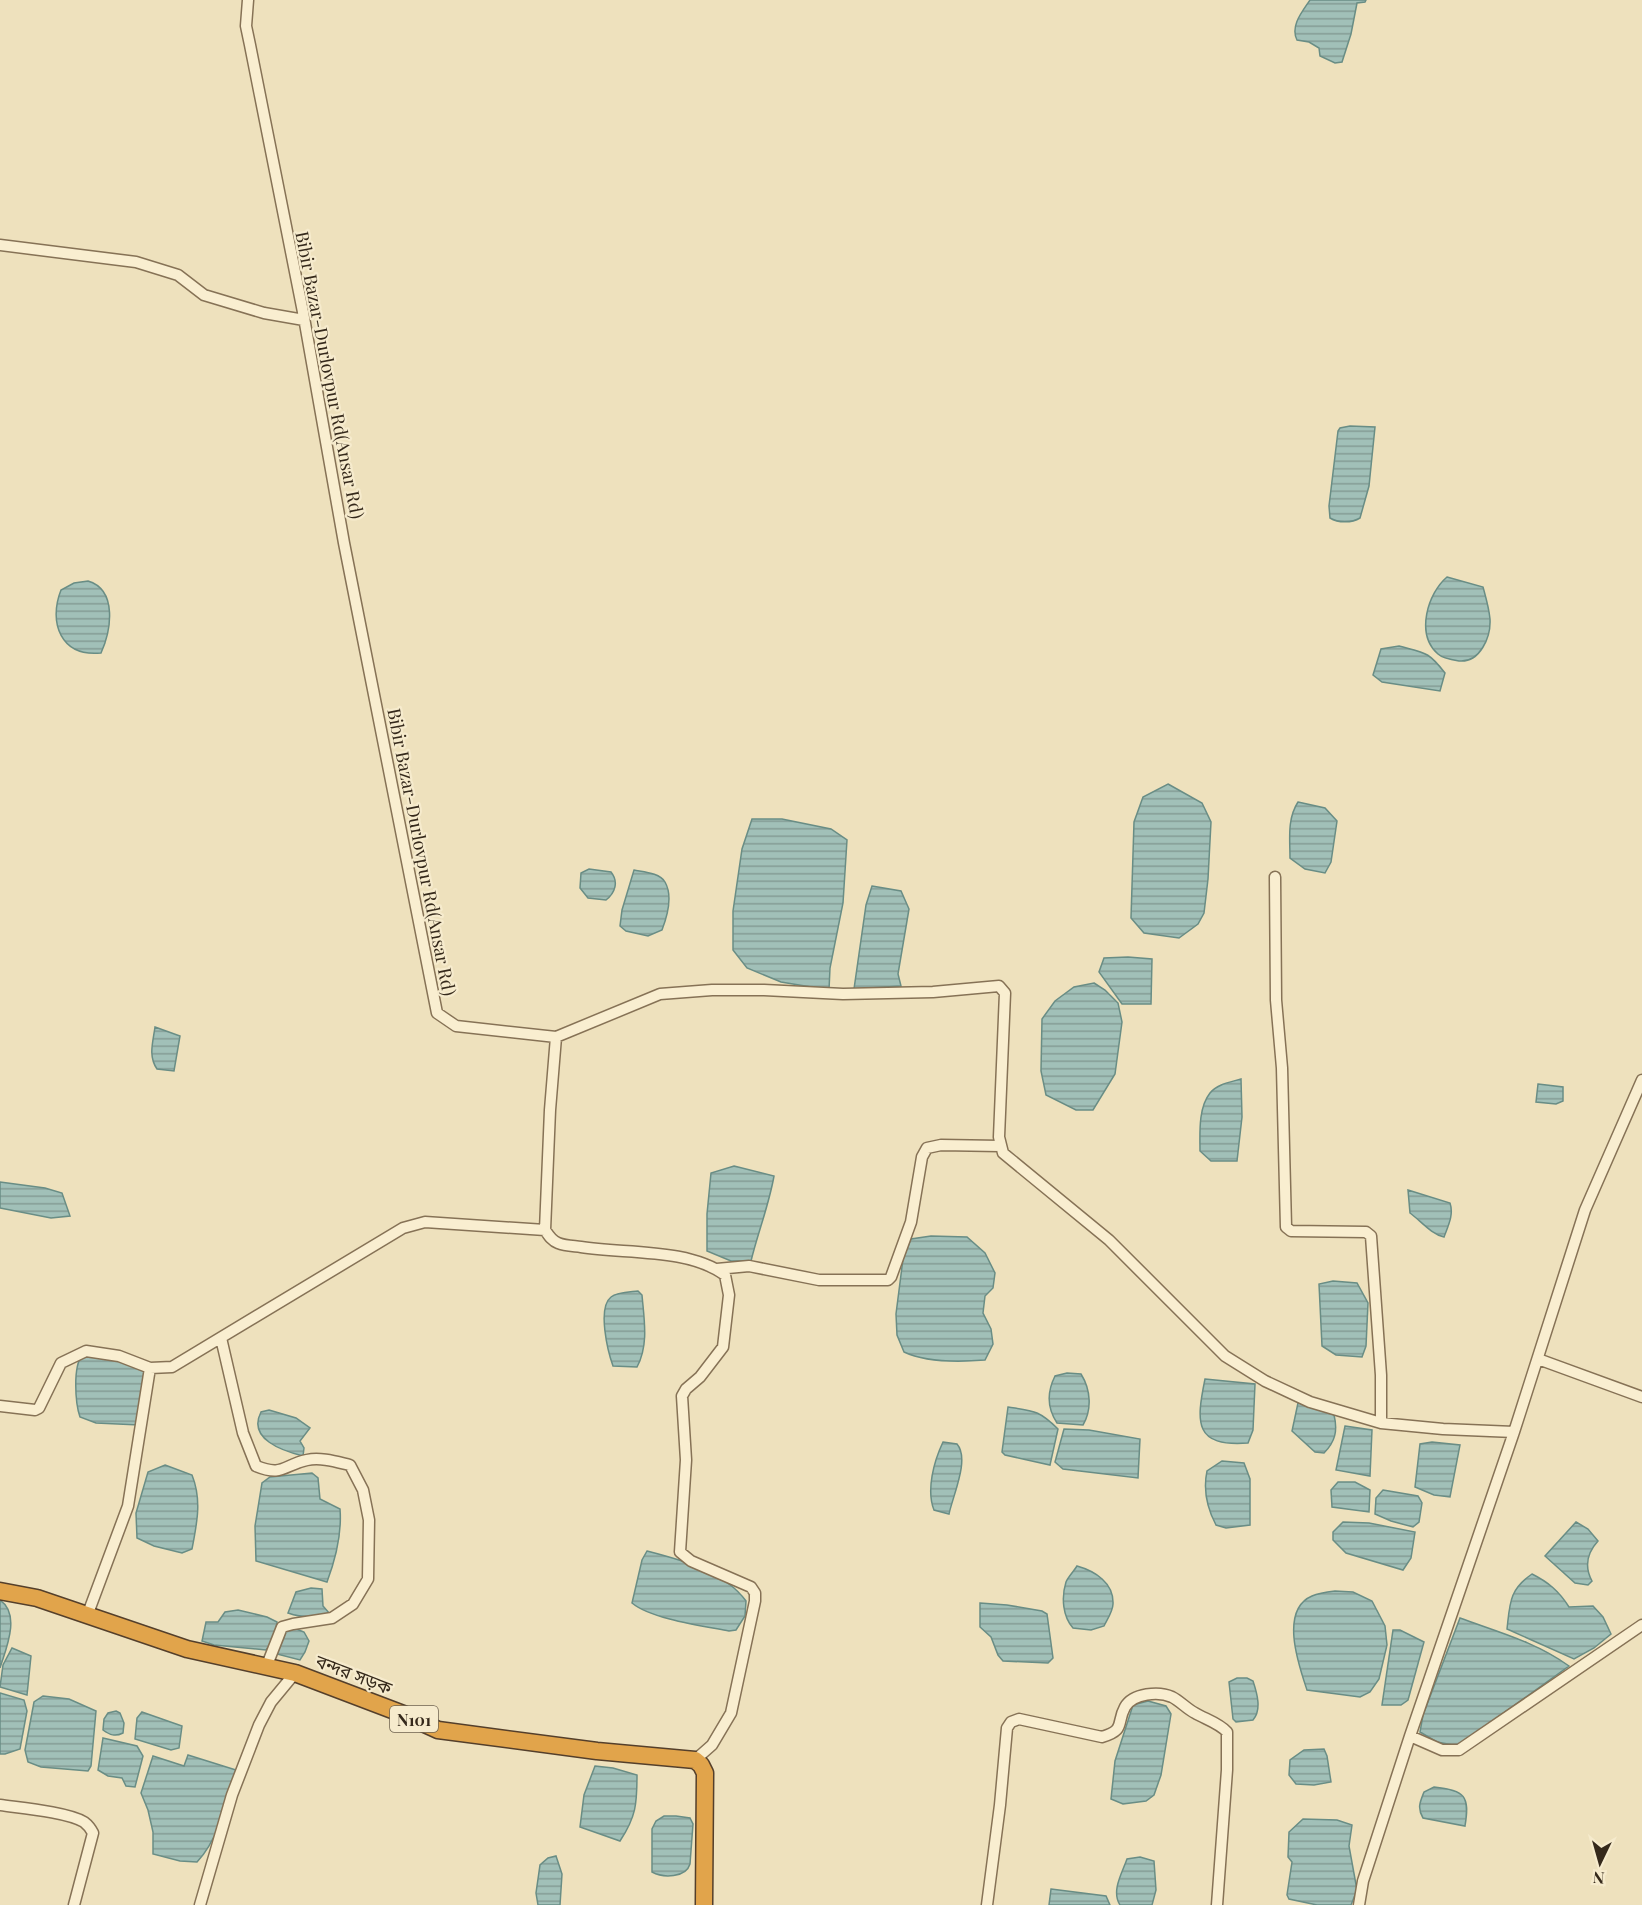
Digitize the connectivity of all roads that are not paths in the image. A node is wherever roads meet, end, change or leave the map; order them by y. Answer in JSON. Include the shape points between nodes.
{"nodes":[{"id":1,"x":248,"y":0,"type":"edge"},
{"id":2,"x":0,"y":245,"type":"edge"},
{"id":3,"x":304,"y":320,"type":"junction"},
{"id":4,"x":1275,"y":877,"type":"dead end"},
{"id":5,"x":556,"y":1036,"type":"junction"},
{"id":6,"x":1642,"y":1080,"type":"edge"},
{"id":7,"x":1000,"y":1146,"type":"junction"},
{"id":8,"x":545,"y":1230,"type":"junction"},
{"id":9,"x":717,"y":1269,"type":"junction"},
{"id":10,"x":221,"y":1338,"type":"junction"},
{"id":11,"x":1538,"y":1359,"type":"junction"},
{"id":12,"x":150,"y":1368,"type":"junction"},
{"id":13,"x":1642,"y":1397,"type":"edge"},
{"id":14,"x":0,"y":1406,"type":"edge"},
{"id":15,"x":1381,"y":1423,"type":"junction"},
{"id":16,"x":1514,"y":1432,"type":"junction"},
{"id":17,"x":0,"y":1591,"type":"edge"},
{"id":18,"x":87,"y":1616,"type":"junction"},
{"id":19,"x":1642,"y":1626,"type":"edge"},
{"id":20,"x":267,"y":1665,"type":"junction"},
{"id":21,"x":296,"y":1672,"type":"junction"},
{"id":22,"x":1410,"y":1736,"type":"junction"},
{"id":23,"x":695,"y":1760,"type":"junction"},
{"id":24,"x":0,"y":1805,"type":"edge"},
{"id":25,"x":74,"y":1905,"type":"edge"},
{"id":26,"x":200,"y":1905,"type":"edge"},
{"id":27,"x":704,"y":1905,"type":"edge"},
{"id":28,"x":987,"y":1905,"type":"edge"},
{"id":29,"x":1217,"y":1905,"type":"edge"},
{"id":30,"x":1359,"y":1905,"type":"edge"}],
"edges":[{"from":1,"to":3,"type":"street","name":"Bibir Bazar-Durlovpur Rd(Ansar Rd)","via":[[246,26]]},
{"from":2,"to":3,"type":"street","via":[[136,262],[178,275],[204,295],[264,314]]},
{"from":3,"to":5,"type":"street","name":"Bibir Bazar-Durlovpur Rd(Ansar Rd)","via":[[437,1013],[456,1026]]},
{"from":4,"to":15,"type":"street","via":[[1286,1227],[1291,1231],[1371,1236],[1382,1375]]},
{"from":5,"to":7,"type":"street","via":[[660,994],[743,990],[933,992],[999,986],[1005,993]]},
{"from":5,"to":8,"type":"street"},
{"from":6,"to":11,"type":"street","via":[[1585,1210]]},
{"from":7,"to":9,"type":"street","via":[[927,1148],[910,1222],[888,1280],[819,1280],[749,1266]]},
{"from":7,"to":15,"type":"street","via":[[1009,1159],[1108,1240],[1225,1356],[1310,1402]]},
{"from":8,"to":9,"type":"street","via":[[557,1243],[678,1257]]},
{"from":8,"to":10,"type":"street","via":[[425,1222],[403,1228]]},
{"from":9,"to":23,"type":"street","via":[[725,1275],[729,1295],[723,1347],[682,1396],[686,1460],[680,1552],[691,1561],[752,1587],[755,1601],[731,1713],[712,1745]]},
{"from":10,"to":12,"type":"street","via":[[172,1367]]},
{"from":10,"to":20,"type":"street","via":[[243,1433],[256,1466],[280,1471],[308,1460],[350,1466],[363,1490],[369,1520],[368,1579],[353,1604],[332,1618],[282,1627]]},
{"from":11,"to":13,"type":"street"},
{"from":11,"to":16,"type":"street"},
{"from":12,"to":14,"type":"street","via":[[119,1356],[86,1351],[60,1363],[39,1408]]},
{"from":12,"to":18,"type":"street","via":[[128,1506]]},
{"from":15,"to":16,"type":"street"},
{"from":16,"to":22,"type":"street"},
{"from":17,"to":18,"type":"highway","name":"বন্দর সড়ক","number":"N101","via":[[37,1598]]},
{"from":18,"to":20,"type":"highway","name":"বন্দর সড়ক","number":"N101","via":[[187,1649]]},
{"from":19,"to":22,"type":"street","via":[[1459,1750],[1442,1750]]},
{"from":20,"to":21,"type":"highway","name":"বন্দর সড়ক","number":"N101"},
{"from":21,"to":23,"type":"highway","name":"বন্দর সড়ক","number":"N101","via":[[438,1730]]},
{"from":21,"to":26,"type":"street","via":[[259,1725],[232,1795]]},
{"from":22,"to":30,"type":"street"},
{"from":23,"to":27,"type":"highway","via":[[705,1773]]},
{"from":24,"to":25,"type":"street","via":[[67,1816],[89,1826],[93,1833]]},
{"from":28,"to":29,"type":"street","via":[[1007,1728],[1011,1722],[1019,1719],[1102,1737],[1119,1729],[1125,1706],[1145,1694],[1172,1697],[1227,1732]]}]}
